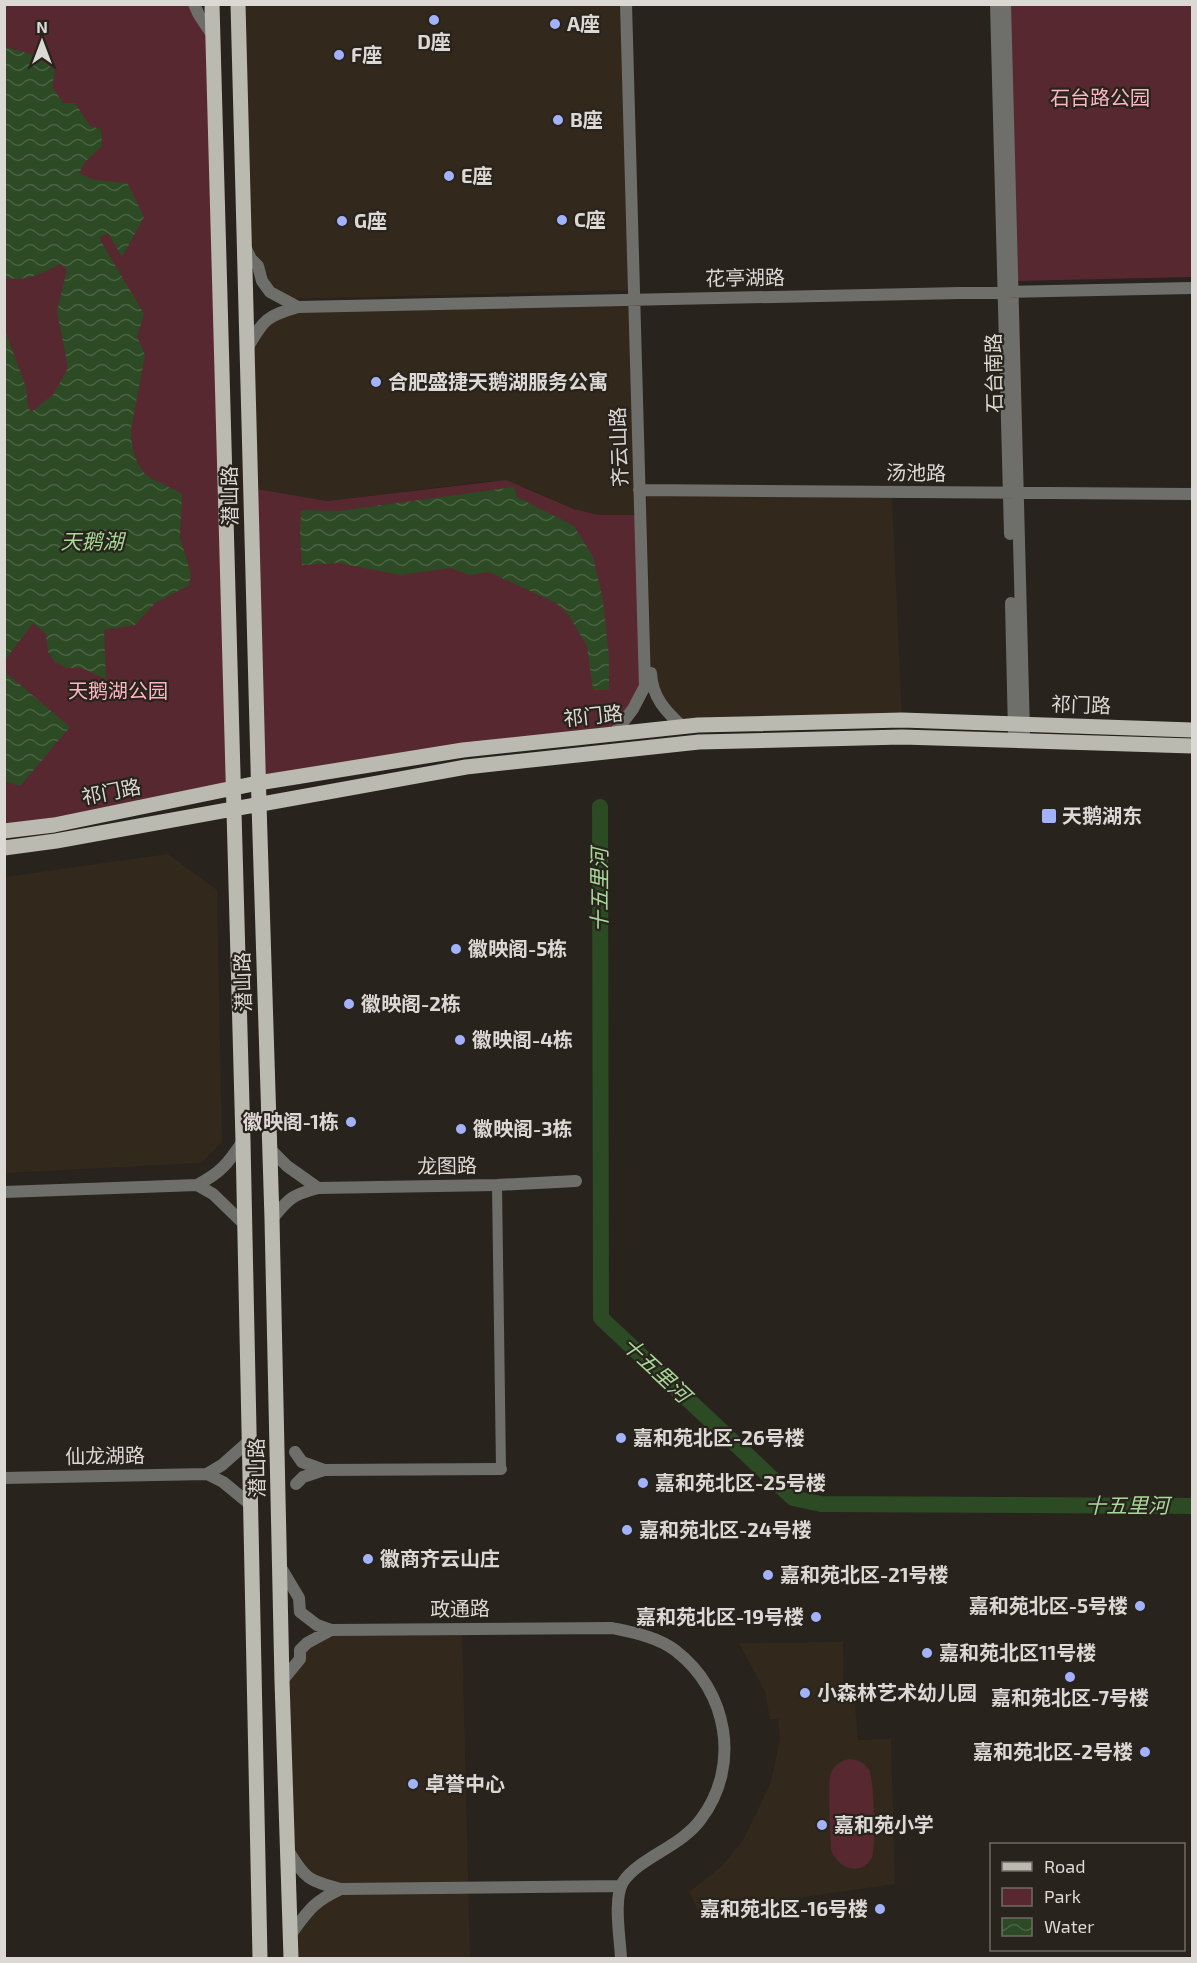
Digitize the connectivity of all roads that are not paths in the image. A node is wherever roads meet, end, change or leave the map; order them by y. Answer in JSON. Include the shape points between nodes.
{"nodes":[{"id":1,"x":194,"y":4,"type":"edge"},
{"id":2,"x":212,"y":4,"type":"edge"},
{"id":3,"x":626,"y":4,"type":"edge"},
{"id":4,"x":633,"y":4,"type":"edge"},
{"id":5,"x":996,"y":4,"type":"edge"},
{"id":6,"x":1005,"y":4,"type":"edge"},
{"id":7,"x":239,"y":5,"type":"edge"},
{"id":8,"x":213,"y":36,"type":"junction"},
{"id":9,"x":245,"y":247,"type":"junction"},
{"id":10,"x":1192,"y":288,"type":"edge"},
{"id":11,"x":1007,"y":291,"type":"junction"},
{"id":12,"x":638,"y":300,"type":"junction"},
{"id":13,"x":298,"y":307,"type":"junction"},
{"id":14,"x":248,"y":347,"type":"junction"},
{"id":15,"x":643,"y":492,"type":"junction"},
{"id":16,"x":1192,"y":494,"type":"edge"},
{"id":17,"x":1013,"y":496,"type":"junction"},
{"id":18,"x":1192,"y":501,"type":"edge"},
{"id":19,"x":1019,"y":724,"type":"junction"},
{"id":20,"x":683,"y":726,"type":"junction"},
{"id":21,"x":1192,"y":730,"type":"edge"},
{"id":22,"x":613,"y":735,"type":"junction"},
{"id":23,"x":1019,"y":740,"type":"junction"},
{"id":24,"x":1192,"y":746,"type":"edge"},
{"id":25,"x":258,"y":783,"type":"junction"},
{"id":26,"x":234,"y":788,"type":"junction"},
{"id":27,"x":259,"y":804,"type":"junction"},
{"id":28,"x":235,"y":808,"type":"junction"},
{"id":29,"x":4,"y":831,"type":"edge"},
{"id":30,"x":4,"y":848,"type":"edge"},
{"id":31,"x":243,"y":1141,"type":"junction"},
{"id":32,"x":270,"y":1149,"type":"junction"},
{"id":33,"x":576,"y":1181,"type":"dead end"},
{"id":34,"x":197,"y":1185,"type":"junction"},
{"id":35,"x":497,"y":1185,"type":"junction"},
{"id":36,"x":318,"y":1188,"type":"junction"},
{"id":37,"x":4,"y":1192,"type":"edge"},
{"id":38,"x":272,"y":1219,"type":"junction"},
{"id":39,"x":245,"y":1225,"type":"junction"},
{"id":40,"x":248,"y":1442,"type":"junction"},
{"id":41,"x":295,"y":1452,"type":"dead end"},
{"id":42,"x":501,"y":1469,"type":"joint"},
{"id":43,"x":324,"y":1470,"type":"junction"},
{"id":44,"x":207,"y":1474,"type":"junction"},
{"id":45,"x":4,"y":1478,"type":"edge"},
{"id":46,"x":296,"y":1484,"type":"dead end"},
{"id":47,"x":251,"y":1505,"type":"junction"},
{"id":48,"x":280,"y":1566,"type":"junction"},
{"id":49,"x":331,"y":1630,"type":"junction"},
{"id":50,"x":282,"y":1681,"type":"junction"},
{"id":51,"x":288,"y":1850,"type":"junction"},
{"id":52,"x":621,"y":1886,"type":"junction"},
{"id":53,"x":341,"y":1889,"type":"junction"},
{"id":54,"x":291,"y":1934,"type":"junction"},
{"id":55,"x":260,"y":1959,"type":"edge"},
{"id":56,"x":291,"y":1959,"type":"edge"},
{"id":57,"x":621,"y":1959,"type":"edge"}],
"edges":[{"from":1,"to":8,"type":"street"},
{"from":2,"to":8,"type":"main road","name":"潜山路"},
{"from":3,"to":12,"type":"street","name":"齐云山路"},
{"from":4,"to":12,"type":"street"},
{"from":5,"to":11,"type":"street","name":"石台南路"},
{"from":6,"to":11,"type":"street","name":"石台南路"},
{"from":7,"to":9,"type":"main road","name":"潜山路"},
{"from":8,"to":26,"type":"main road","name":"潜山路"},
{"from":9,"to":13,"type":"street","name":"花亭湖路","via":[[270,292]]},
{"from":9,"to":14,"type":"main road","name":"潜山路"},
{"from":10,"to":11,"type":"street","name":"花亭湖路"},
{"from":11,"to":12,"type":"street","name":"花亭湖路"},
{"from":11,"to":17,"type":"street","name":"石台南路"},
{"from":12,"to":13,"type":"street","name":"花亭湖路"},
{"from":12,"to":15,"type":"street","name":"齐云山路"},
{"from":13,"to":14,"type":"street","name":"花亭湖路","via":[[273,315],[261,325]]},
{"from":14,"to":25,"type":"main road","name":"潜山路"},
{"from":15,"to":17,"type":"street","name":"汤池路"},
{"from":15,"to":20,"type":"street","via":[[651,679],[659,702]]},
{"from":15,"to":22,"type":"street","name":"齐云山路","via":[[645,686],[633,710]]},
{"from":16,"to":17,"type":"street","name":"汤池路"},
{"from":17,"to":18,"type":"street","name":"汤池路"},
{"from":17,"to":19,"type":"street","name":"石台南路"},
{"from":19,"to":20,"type":"main road","name":"祁门路","via":[[902,720]]},
{"from":19,"to":21,"type":"main road","name":"祁门路"},
{"from":19,"to":23,"type":"street","name":"石台南路"},
{"from":20,"to":22,"type":"main road","name":"祁门路"},
{"from":22,"to":25,"type":"main road","name":"祁门路","via":[[463,750]]},
{"from":23,"to":24,"type":"main road","name":"祁门路"},
{"from":23,"to":27,"type":"main road","name":"祁门路","via":[[902,737],[699,741],[466,767]]},
{"from":25,"to":26,"type":"main road","name":"祁门路"},
{"from":25,"to":27,"type":"main road","name":"潜山路"},
{"from":26,"to":28,"type":"main road","name":"潜山路"},
{"from":26,"to":29,"type":"main road","name":"祁门路","via":[[54,825]]},
{"from":27,"to":28,"type":"main road","name":"祁门路"},
{"from":27,"to":32,"type":"main road","name":"潜山路"},
{"from":28,"to":30,"type":"main road","name":"祁门路"},
{"from":28,"to":31,"type":"main road","name":"潜山路"},
{"from":31,"to":34,"type":"street","via":[[226,1167]]},
{"from":31,"to":39,"type":"main road","name":"潜山路"},
{"from":32,"to":36,"type":"street"},
{"from":32,"to":38,"type":"main road","name":"潜山路"},
{"from":33,"to":35,"type":"street","name":"龙图路"},
{"from":34,"to":37,"type":"street"},
{"from":34,"to":39,"type":"street","via":[[213,1194]]},
{"from":35,"to":36,"type":"street","name":"龙图路"},
{"from":35,"to":42,"type":"street"},
{"from":36,"to":38,"type":"street","name":"龙图路","via":[[298,1193]]},
{"from":38,"to":48,"type":"main road","name":"潜山路"},
{"from":39,"to":40,"type":"main road","name":"潜山路"},
{"from":40,"to":44,"type":"street"},
{"from":40,"to":47,"type":"main road","name":"潜山路"},
{"from":41,"to":43,"type":"street","via":[[302,1462]]},
{"from":42,"to":43,"type":"street"},
{"from":43,"to":46,"type":"street","via":[[303,1477]]},
{"from":44,"to":45,"type":"street","name":"仙龙湖路"},
{"from":44,"to":47,"type":"street"},
{"from":47,"to":55,"type":"main road","name":"潜山路"},
{"from":48,"to":49,"type":"street","via":[[299,1598],[300,1612]]},
{"from":48,"to":50,"type":"main road","name":"潜山路"},
{"from":49,"to":50,"type":"street","via":[[300,1650],[300,1659]]},
{"from":49,"to":52,"type":"street","name":"政通路","via":[[612,1628],[656,1640],[692,1665],[706,1683],[723,1723],[724,1765],[701,1820],[686,1836],[630,1873]]},
{"from":50,"to":51,"type":"main road","name":"潜山路"},
{"from":51,"to":53,"type":"street","via":[[302,1874],[317,1883]]},
{"from":51,"to":54,"type":"main road","name":"潜山路"},
{"from":52,"to":53,"type":"street"},
{"from":52,"to":57,"type":"street"},
{"from":53,"to":54,"type":"street","via":[[321,1898]]},
{"from":54,"to":56,"type":"main road","name":"潜山路"}]}
